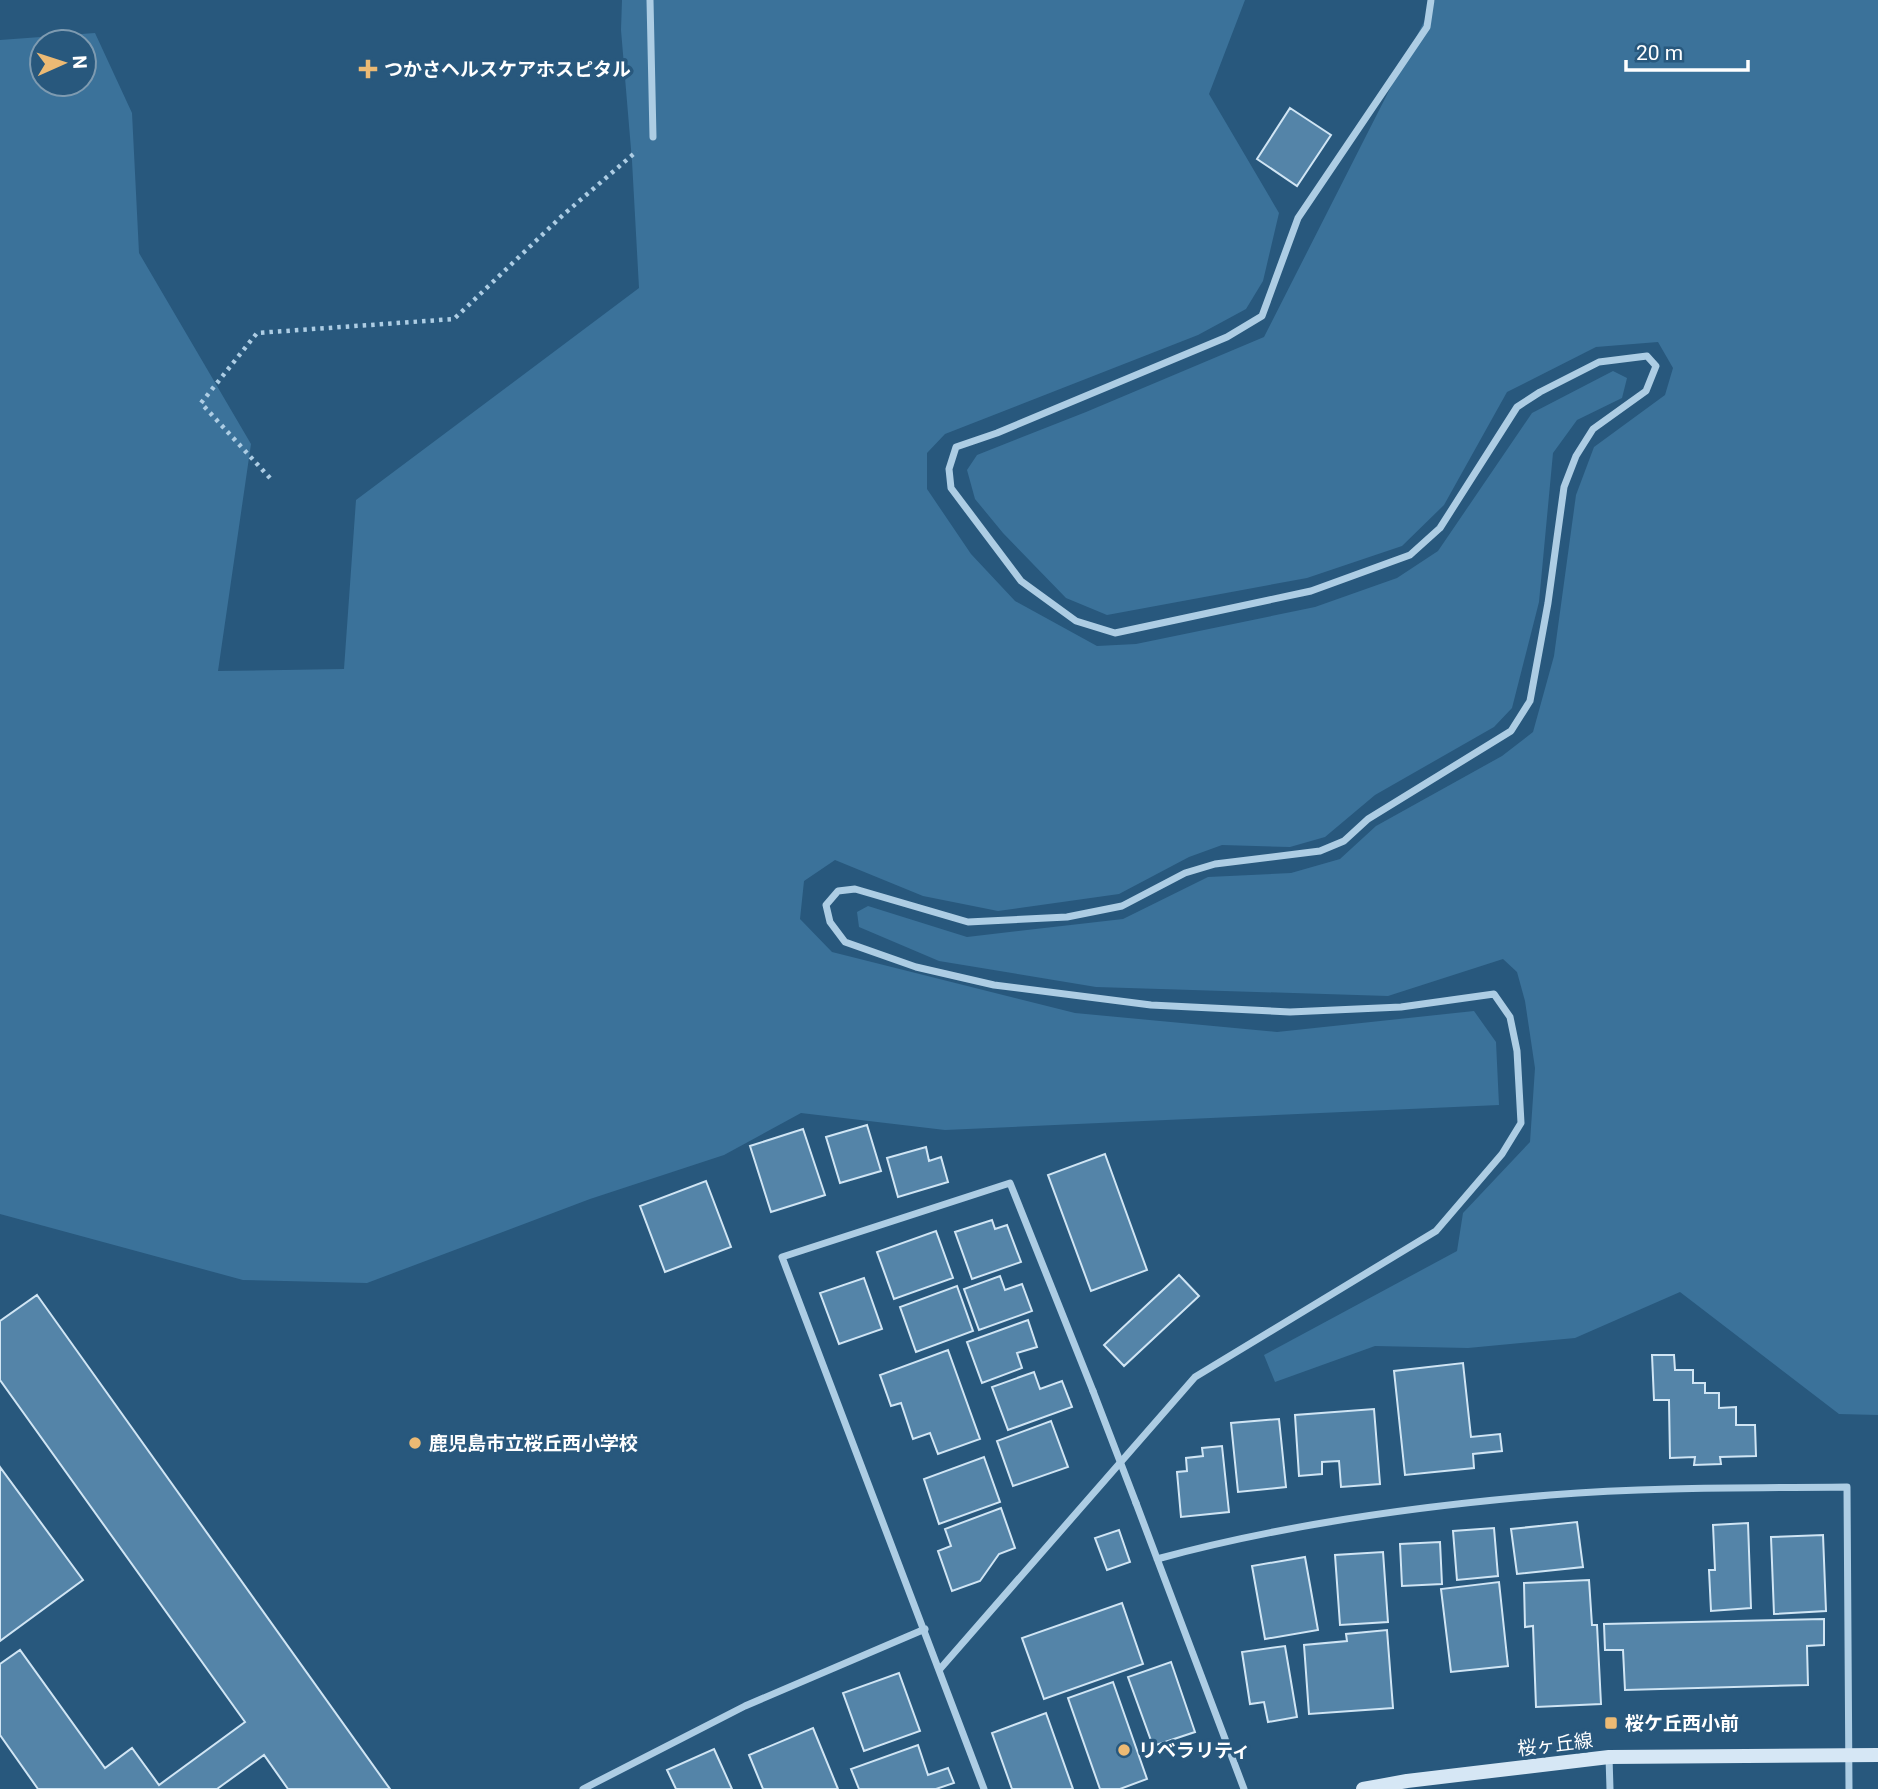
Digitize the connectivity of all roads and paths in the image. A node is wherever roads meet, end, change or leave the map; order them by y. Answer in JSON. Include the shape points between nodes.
{"nodes":[{"id":1,"x":650,"y":0,"type":"edge"},
{"id":2,"x":1431,"y":0,"type":"edge"},
{"id":3,"x":653,"y":137,"type":"joint"},
{"id":4,"x":270,"y":478,"type":"dead end"},
{"id":5,"x":1157,"y":1559,"type":"junction"},
{"id":6,"x":925,"y":1629,"type":"junction"},
{"id":7,"x":940,"y":1669,"type":"junction"},
{"id":8,"x":1849,"y":1755,"type":"junction"},
{"id":9,"x":1878,"y":1755,"type":"edge"},
{"id":10,"x":1609,"y":1757,"type":"junction"},
{"id":11,"x":583,"y":1789,"type":"edge"},
{"id":12,"x":985,"y":1789,"type":"edge"},
{"id":13,"x":1244,"y":1789,"type":"edge"},
{"id":14,"x":1363,"y":1789,"type":"edge"},
{"id":15,"x":1610,"y":1789,"type":"edge"},
{"id":16,"x":1849,"y":1789,"type":"edge"}],
"edges":[{"from":1,"to":3,"type":"street"},
{"from":2,"to":7,"type":"street","via":[[1427,27],[1298,218],[1262,316],[1227,337],[956,447],[949,469],[951,488],[1021,581],[1076,621],[1115,633],[1311,592],[1410,555],[1440,528],[1517,407],[1599,362],[1647,356],[1656,366],[1646,391],[1593,429],[1564,487],[1530,701],[1511,731],[1368,819],[1344,841],[1320,851],[1215,864],[1122,906],[1067,917],[968,922],[855,888],[838,891],[827,905],[830,922],[845,942],[916,967],[994,985],[1151,1005],[1290,1012],[1401,1007],[1494,994],[1510,1017],[1521,1123],[1502,1154],[1436,1231],[1195,1377]]},
{"from":3,"to":4,"type":"path","via":[[454,319],[257,333],[201,403]]},
{"from":5,"to":6,"type":"street","bridge":true,"via":[[1010,1183],[782,1257]]},
{"from":5,"to":8,"type":"street","via":[[1299,1527],[1414,1509],[1551,1495],[1847,1487]]},
{"from":5,"to":13,"type":"street"},
{"from":6,"to":7,"type":"street"},
{"from":6,"to":11,"type":"street","via":[[744,1706]]},
{"from":7,"to":12,"type":"street"},
{"from":8,"to":9,"type":"street","name":"桜ヶ丘線"},
{"from":8,"to":10,"type":"street","name":"桜ヶ丘線"},
{"from":8,"to":16,"type":"street"},
{"from":10,"to":14,"type":"street","name":"桜ヶ丘線"},
{"from":10,"to":15,"type":"street"}]}
